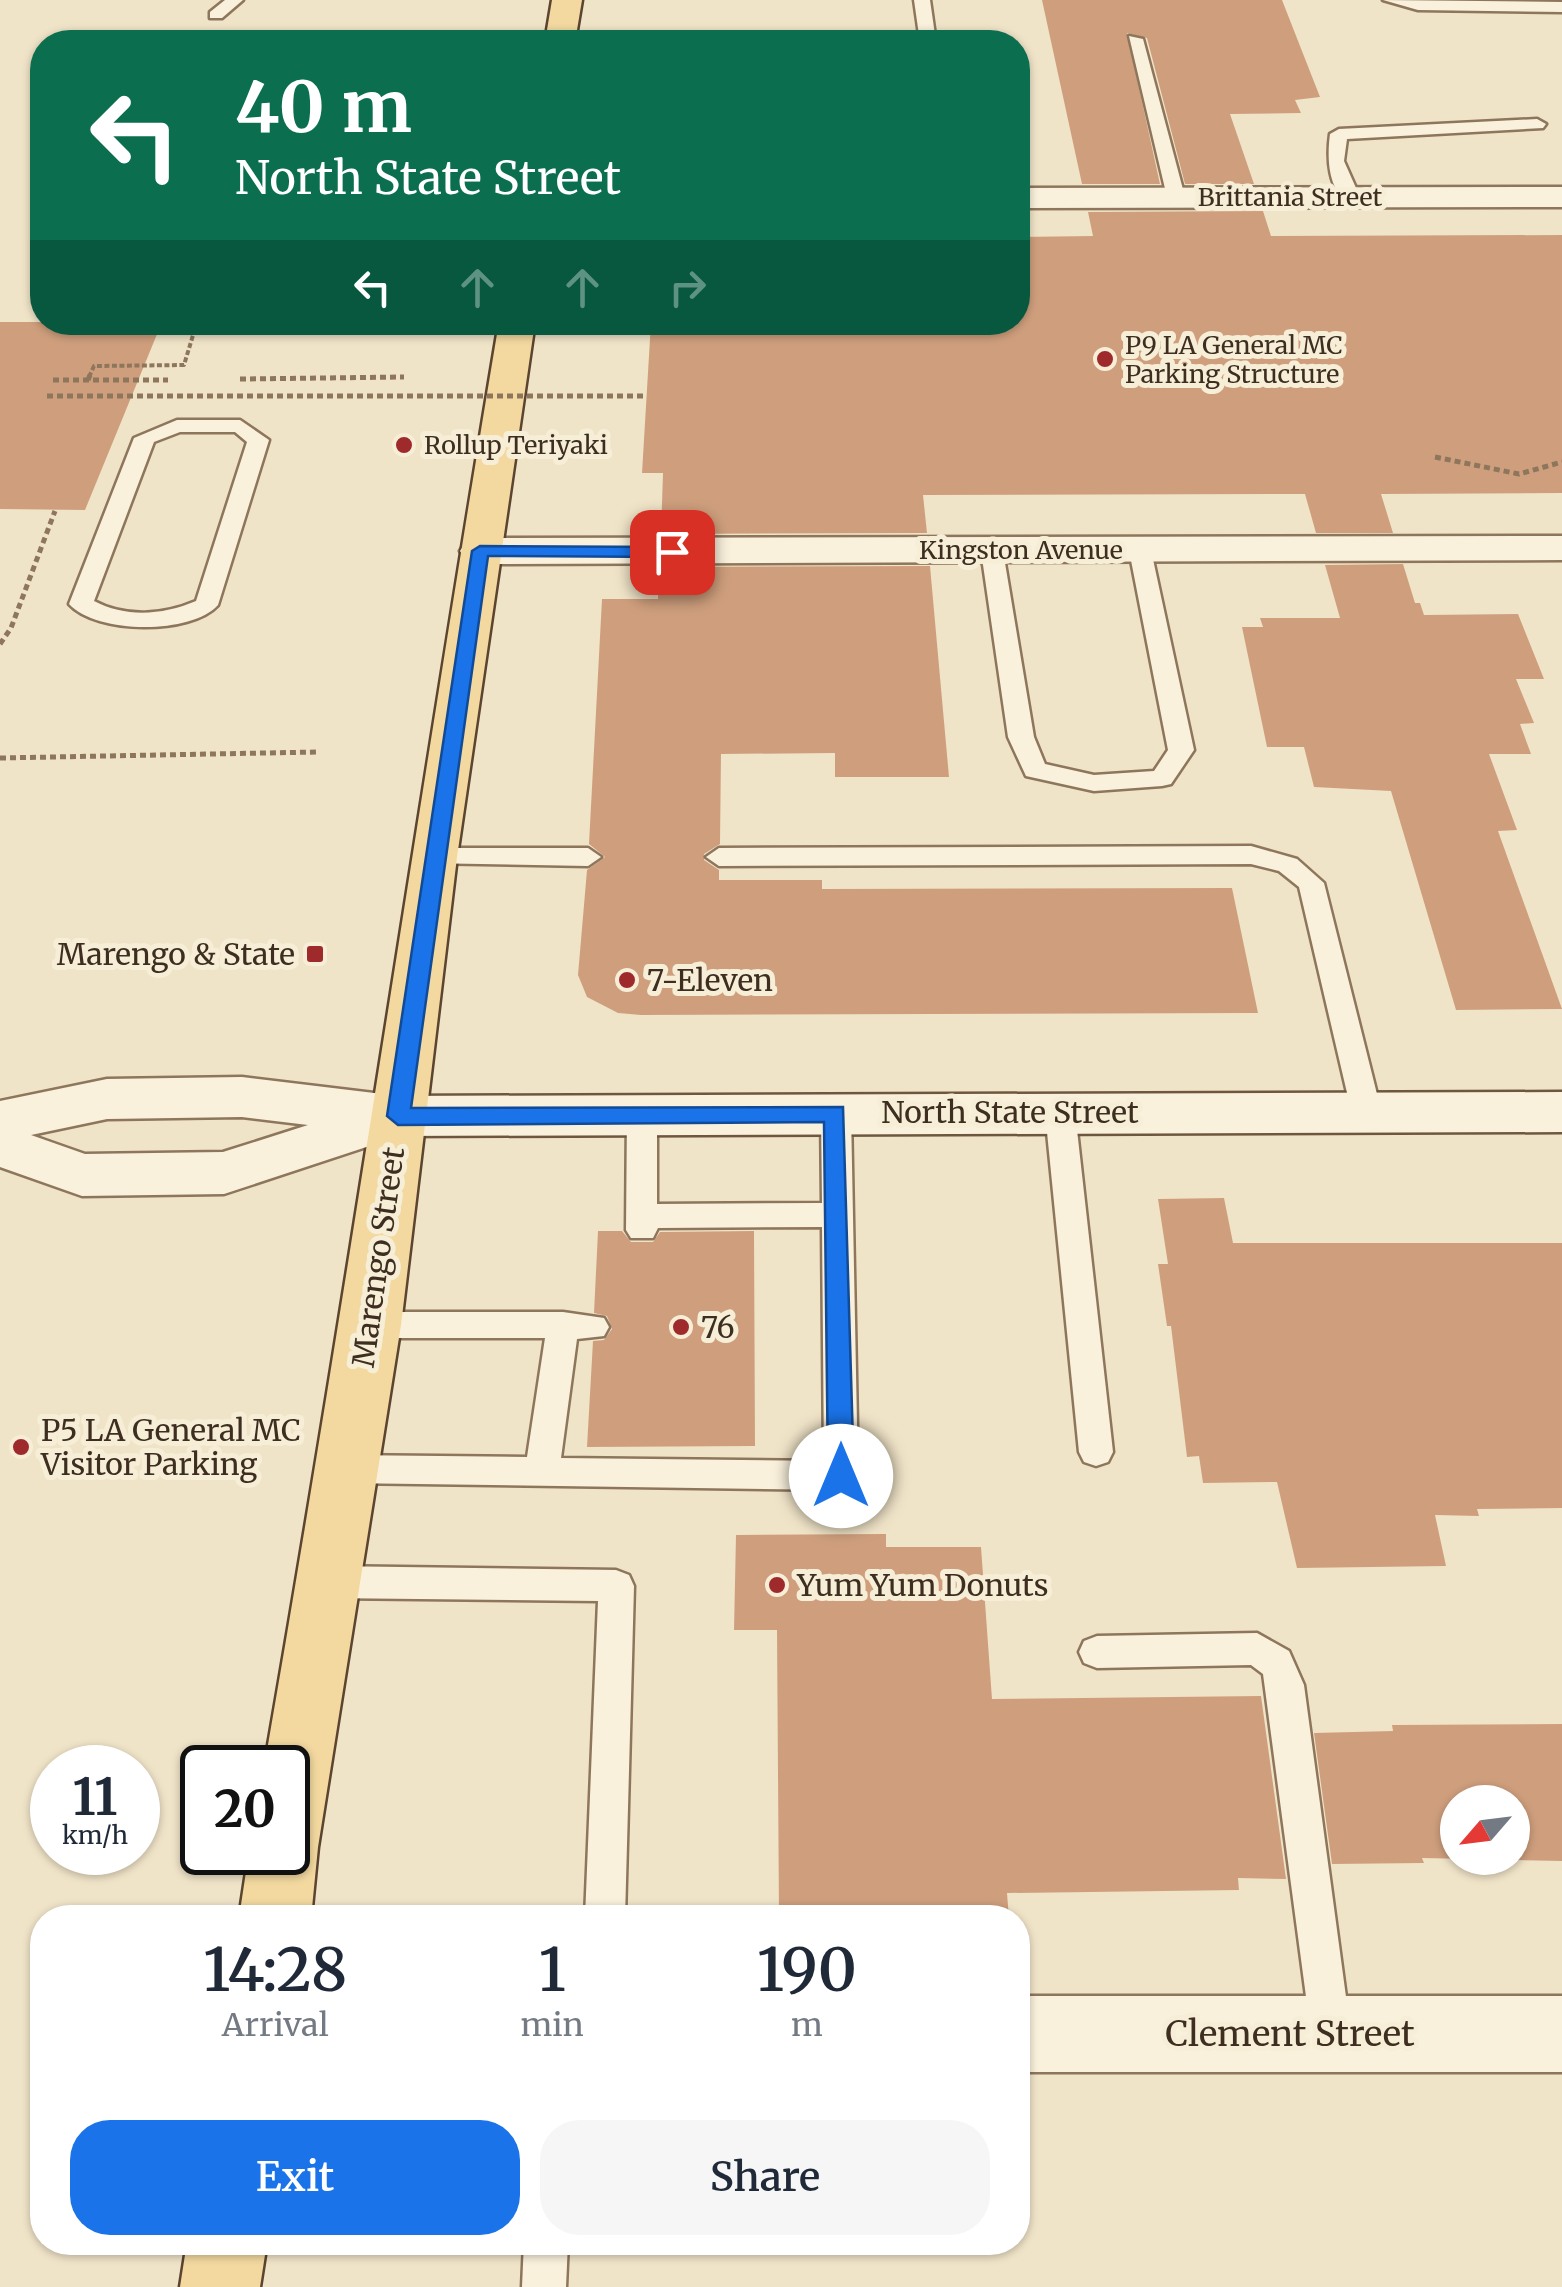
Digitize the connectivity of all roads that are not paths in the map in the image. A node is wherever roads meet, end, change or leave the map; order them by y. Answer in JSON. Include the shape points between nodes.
{"nodes":[{"id":1,"x":235,"y":0,"type":"edge"},
{"id":2,"x":567,"y":0,"type":"edge"},
{"id":3,"x":922,"y":0,"type":"edge"},
{"id":4,"x":1391,"y":0,"type":"edge"},
{"id":5,"x":1562,"y":6,"type":"edge"},
{"id":6,"x":216,"y":15,"type":"dead end"},
{"id":7,"x":562,"y":30,"type":"edge"},
{"id":8,"x":926,"y":30,"type":"edge"},
{"id":9,"x":1135,"y":39,"type":"dead end"},
{"id":10,"x":1536,"y":124,"type":"dead end"},
{"id":11,"x":1176,"y":197,"type":"junction"},
{"id":12,"x":1350,"y":197,"type":"junction"},
{"id":13,"x":1562,"y":197,"type":"edge"},
{"id":14,"x":1030,"y":198,"type":"edge"},
{"id":15,"x":516,"y":335,"type":"edge"},
{"id":16,"x":1562,"y":548,"type":"edge"},
{"id":17,"x":992,"y":550,"type":"junction"},
{"id":18,"x":1140,"y":550,"type":"junction"},
{"id":19,"x":480,"y":551,"type":"junction"},
{"id":20,"x":222,"y":552,"type":"joint"},
{"id":21,"x":588,"y":857,"type":"dead end"},
{"id":22,"x":720,"y":857,"type":"dead end"},
{"id":23,"x":433,"y":858,"type":"junction"},
{"id":24,"x":1366,"y":1110,"type":"junction"},
{"id":25,"x":1060,"y":1112,"type":"junction"},
{"id":26,"x":1562,"y":1112,"type":"edge"},
{"id":27,"x":642,"y":1113,"type":"junction"},
{"id":28,"x":836,"y":1113,"type":"junction"},
{"id":29,"x":398,"y":1116,"type":"junction"},
{"id":30,"x":0,"y":1121,"type":"edge"},
{"id":31,"x":0,"y":1145,"type":"edge"},
{"id":32,"x":839,"y":1215,"type":"junction"},
{"id":33,"x":370,"y":1325,"type":"junction"},
{"id":34,"x":1096,"y":1452,"type":"dead end"},
{"id":35,"x":344,"y":1469,"type":"junction"},
{"id":36,"x":542,"y":1472,"type":"junction"},
{"id":37,"x":327,"y":1582,"type":"junction"},
{"id":38,"x":1097,"y":1652,"type":"dead end"},
{"id":39,"x":302,"y":1745,"type":"edge"},
{"id":40,"x":282,"y":1875,"type":"edge"},
{"id":41,"x":277,"y":1905,"type":"edge"},
{"id":42,"x":606,"y":1905,"type":"edge"},
{"id":43,"x":1030,"y":2034,"type":"edge"},
{"id":44,"x":1331,"y":2034,"type":"junction"},
{"id":45,"x":1562,"y":2034,"type":"edge"},
{"id":46,"x":224,"y":2255,"type":"edge"},
{"id":47,"x":545,"y":2255,"type":"edge"},
{"id":48,"x":220,"y":2287,"type":"edge"},
{"id":49,"x":544,"y":2287,"type":"edge"}],
"edges":[{"from":1,"to":6,"type":"lane"},
{"from":2,"to":7,"type":"main road"},
{"from":3,"to":8,"type":"lane"},
{"from":4,"to":5,"type":"lane"},
{"from":9,"to":11,"type":"lane"},
{"from":10,"to":12,"type":"lane","via":[[1338,134],[1335,160]]},
{"from":11,"to":12,"type":"street","name":"Brittania Street"},
{"from":11,"to":14,"type":"street","name":"Brittania Street"},
{"from":12,"to":13,"type":"street","name":"Brittania Street"},
{"from":15,"to":19,"type":"main road","name":"Marengo Street"},
{"from":16,"to":18,"type":"street","name":"Kingston Avenue"},
{"from":17,"to":18,"type":"street","name":"Kingston Avenue"},
{"from":17,"to":18,"type":"lane","via":[[1021,736],[1035,770],[1094,783],[1162,778],[1181,750]]},
{"from":17,"to":19,"type":"street","name":"Kingston Avenue"},
{"from":19,"to":23,"type":"main road","name":"Marengo Street"},
{"from":20,"to":20,"type":"lane","via":[[258,440],[240,426],[177,426],[145,438],[81,604],[102,617],[182,618],[206,605]]},
{"from":21,"to":23,"type":"lane"},
{"from":22,"to":24,"type":"lane","via":[[1250,855],[1288,865],[1312,882]]},
{"from":23,"to":29,"type":"main road","name":"Marengo Street"},
{"from":24,"to":25,"type":"street","name":"North State Street"},
{"from":24,"to":26,"type":"street","name":"North State Street"},
{"from":25,"to":28,"type":"street","name":"North State Street"},
{"from":25,"to":34,"type":"lane"},
{"from":27,"to":28,"type":"street","name":"North State Street"},
{"from":27,"to":29,"type":"street","name":"North State Street"},
{"from":27,"to":32,"type":"lane","via":[[642,1223]]},
{"from":28,"to":32,"type":"lane"},
{"from":29,"to":30,"type":"street","name":"North State Street","via":[[242,1097],[107,1099]]},
{"from":29,"to":31,"type":"street","name":"North State Street","via":[[224,1173],[82,1175]]},
{"from":29,"to":33,"type":"main road","name":"Marengo Street"},
{"from":32,"to":36,"type":"lane","via":[[841,1476]]},
{"from":33,"to":35,"type":"main road","name":"Marengo Street"},
{"from":33,"to":36,"type":"lane","via":[[578,1326]]},
{"from":35,"to":36,"type":"lane"},
{"from":35,"to":37,"type":"main road","name":"Marengo Street"},
{"from":37,"to":39,"type":"main road","name":"Marengo Street"},
{"from":37,"to":42,"type":"lane","via":[[616,1586]]},
{"from":38,"to":44,"type":"lane","via":[[1257,1648],[1276,1663],[1286,1684]]},
{"from":40,"to":41,"type":"main road"},
{"from":43,"to":44,"type":"street","name":"Clement Street"},
{"from":44,"to":45,"type":"street","name":"Clement Street"},
{"from":46,"to":48,"type":"main road"},
{"from":47,"to":49,"type":"lane"}]}
